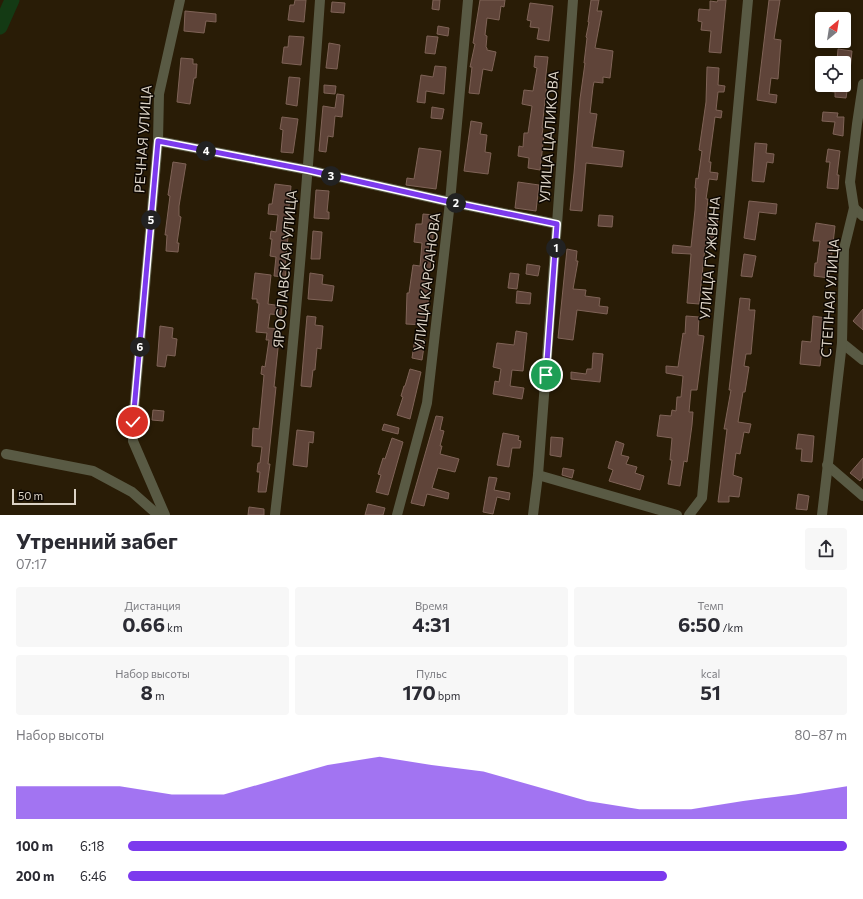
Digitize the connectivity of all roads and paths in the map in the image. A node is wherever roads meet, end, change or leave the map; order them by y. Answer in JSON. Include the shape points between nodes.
{"nodes":[{"id":1,"x":180,"y":0,"type":"edge"},
{"id":2,"x":320,"y":0,"type":"edge"},
{"id":3,"x":468,"y":0,"type":"edge"},
{"id":4,"x":573,"y":0,"type":"edge"},
{"id":5,"x":748,"y":0,"type":"edge"},
{"id":6,"x":863,"y":84,"type":"edge"},
{"id":7,"x":158,"y":141,"type":"junction"},
{"id":8,"x":308,"y":170,"type":"junction"},
{"id":9,"x":450,"y":202,"type":"junction"},
{"id":10,"x":854,"y":208,"type":"junction"},
{"id":11,"x":863,"y":216,"type":"edge"},
{"id":12,"x":557,"y":224,"type":"junction"},
{"id":13,"x":842,"y":343,"type":"junction"},
{"id":14,"x":863,"y":360,"type":"edge"},
{"id":15,"x":6,"y":454,"type":"dead end"},
{"id":16,"x":827,"y":465,"type":"junction"},
{"id":17,"x":538,"y":476,"type":"junction"},
{"id":18,"x":863,"y":496,"type":"edge"},
{"id":19,"x":158,"y":515,"type":"edge"},
{"id":20,"x":165,"y":515,"type":"edge"},
{"id":21,"x":275,"y":515,"type":"edge"},
{"id":22,"x":397,"y":515,"type":"edge"},
{"id":23,"x":533,"y":515,"type":"edge"},
{"id":24,"x":677,"y":515,"type":"edge"},
{"id":25,"x":690,"y":515,"type":"edge"},
{"id":26,"x":822,"y":515,"type":"edge"}],
"edges":[{"from":1,"to":7,"type":"street","name":"РЕЧНАЯ УЛИЦА","via":[[159,94]]},
{"from":2,"to":8,"type":"street","name":"ЯРОСЛАВСКАЯ УЛИЦА"},
{"from":3,"to":9,"type":"street","name":"УЛИЦА КАРСАНОВА"},
{"from":4,"to":12,"type":"street","name":"УЛИЦА ЦАЛИКОВА"},
{"from":5,"to":25,"type":"street","name":"УЛИЦА ГУЖВИНА","via":[[702,498]]},
{"from":6,"to":10,"type":"street","name":"СТЕПНАЯ УЛИЦА","via":[[850,182]]},
{"from":7,"to":8,"type":"street"},
{"from":7,"to":20,"type":"street","name":"РЕЧНАЯ УЛИЦА","via":[[133,441]]},
{"from":8,"to":9,"type":"street"},
{"from":8,"to":21,"type":"street","name":"ЯРОСЛАВСКАЯ УЛИЦА","via":[[287,412]]},
{"from":9,"to":12,"type":"street"},
{"from":9,"to":22,"type":"street","name":"УЛИЦА КАРСАНОВА","via":[[427,403]]},
{"from":10,"to":11,"type":"street"},
{"from":10,"to":13,"type":"street","name":"СТЕПНАЯ УЛИЦА","via":[[844,249]]},
{"from":12,"to":17,"type":"street","name":"УЛИЦА ЦАЛИКОВА"},
{"from":13,"to":14,"type":"street"},
{"from":13,"to":16,"type":"street","name":"СТЕПНАЯ УЛИЦА"},
{"from":15,"to":19,"type":"street","via":[[93,471],[132,492]]},
{"from":16,"to":18,"type":"street"},
{"from":16,"to":26,"type":"street","name":"СТЕПНАЯ УЛИЦА"},
{"from":17,"to":23,"type":"street","name":"УЛИЦА ЦАЛИКОВА"},
{"from":17,"to":24,"type":"street"}]}
